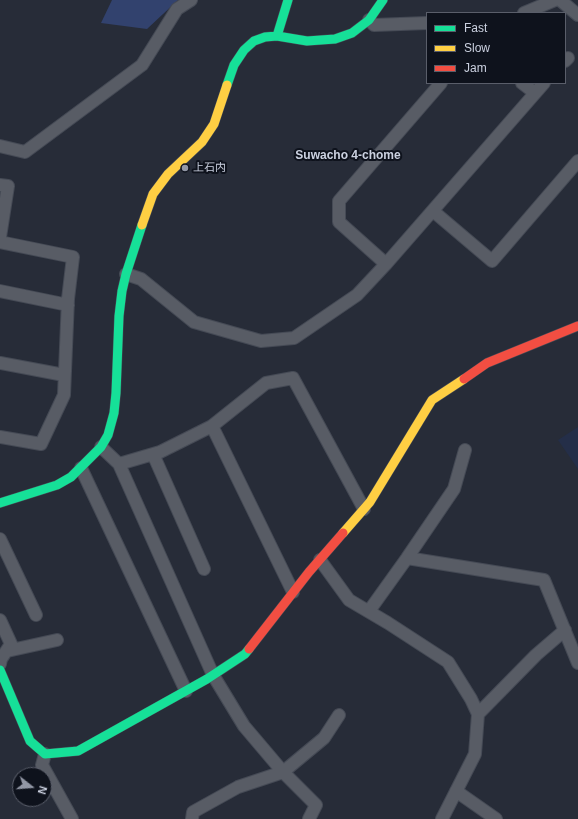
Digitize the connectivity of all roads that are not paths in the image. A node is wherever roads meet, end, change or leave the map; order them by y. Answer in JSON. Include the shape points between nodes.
{"nodes":[{"id":1,"x":191,"y":0,"type":"edge"},
{"id":2,"x":288,"y":0,"type":"edge"},
{"id":3,"x":383,"y":0,"type":"edge"},
{"id":4,"x":555,"y":0,"type":"edge"},
{"id":5,"x":560,"y":0,"type":"edge"},
{"id":6,"x":526,"y":12,"type":"edge"},
{"id":7,"x":578,"y":15,"type":"edge"},
{"id":8,"x":369,"y":20,"type":"junction"},
{"id":9,"x":426,"y":23,"type":"edge"},
{"id":10,"x":277,"y":36,"type":"junction"},
{"id":11,"x":440,"y":84,"type":"edge"},
{"id":12,"x":523,"y":84,"type":"edge"},
{"id":13,"x":543,"y":84,"type":"edge"},
{"id":14,"x":534,"y":93,"type":"junction"},
{"id":15,"x":0,"y":146,"type":"edge"},
{"id":16,"x":578,"y":161,"type":"edge"},
{"id":17,"x":0,"y":185,"type":"edge"},
{"id":18,"x":433,"y":211,"type":"junction"},
{"id":19,"x":0,"y":237,"type":"edge"},
{"id":20,"x":0,"y":242,"type":"edge"},
{"id":21,"x":386,"y":264,"type":"junction"},
{"id":22,"x":126,"y":274,"type":"junction"},
{"id":23,"x":0,"y":291,"type":"edge"},
{"id":24,"x":68,"y":305,"type":"junction"},
{"id":25,"x":578,"y":326,"type":"edge"},
{"id":26,"x":0,"y":363,"type":"edge"},
{"id":27,"x":64,"y":375,"type":"junction"},
{"id":28,"x":212,"y":426,"type":"junction"},
{"id":29,"x":0,"y":437,"type":"edge"},
{"id":30,"x":101,"y":447,"type":"junction"},
{"id":31,"x":464,"y":450,"type":"dead end"},
{"id":32,"x":153,"y":454,"type":"junction"},
{"id":33,"x":119,"y":464,"type":"junction"},
{"id":34,"x":81,"y":468,"type":"junction"},
{"id":35,"x":0,"y":503,"type":"edge"},
{"id":36,"x":364,"y":509,"type":"junction"},
{"id":37,"x":0,"y":539,"type":"edge"},
{"id":38,"x":407,"y":558,"type":"junction"},
{"id":39,"x":320,"y":560,"type":"junction"},
{"id":40,"x":204,"y":569,"type":"dead end"},
{"id":41,"x":293,"y":592,"type":"junction"},
{"id":42,"x":368,"y":611,"type":"junction"},
{"id":43,"x":36,"y":615,"type":"dead end"},
{"id":44,"x":0,"y":620,"type":"edge"},
{"id":45,"x":565,"y":630,"type":"junction"},
{"id":46,"x":57,"y":640,"type":"dead end"},
{"id":47,"x":7,"y":651,"type":"junction"},
{"id":48,"x":578,"y":663,"type":"edge"},
{"id":49,"x":0,"y":664,"type":"edge"},
{"id":50,"x":0,"y":670,"type":"edge"},
{"id":51,"x":213,"y":675,"type":"junction"},
{"id":52,"x":186,"y":691,"type":"junction"},
{"id":53,"x":478,"y":714,"type":"junction"},
{"id":54,"x":339,"y":715,"type":"dead end"},
{"id":55,"x":45,"y":754,"type":"junction"},
{"id":56,"x":283,"y":772,"type":"junction"},
{"id":57,"x":456,"y":791,"type":"junction"},
{"id":58,"x":72,"y":819,"type":"edge"},
{"id":59,"x":192,"y":819,"type":"edge"},
{"id":60,"x":309,"y":819,"type":"edge"},
{"id":61,"x":442,"y":819,"type":"edge"},
{"id":62,"x":496,"y":819,"type":"edge"}],
"edges":[{"from":1,"to":15,"type":"street","via":[[177,9],[142,65],[25,152]]},
{"from":2,"to":10,"type":"street"},
{"from":3,"to":8,"type":"street"},
{"from":4,"to":6,"type":"street"},
{"from":5,"to":7,"type":"street"},
{"from":8,"to":9,"type":"street","via":[[374,25]]},
{"from":8,"to":10,"type":"street","via":[[352,33],[335,39],[306,41]]},
{"from":10,"to":22,"type":"street","via":[[254,41],[234,65],[209,132],[168,174],[153,194]]},
{"from":11,"to":21,"type":"street","via":[[339,201],[339,222]]},
{"from":12,"to":14,"type":"street"},
{"from":13,"to":14,"type":"street"},
{"from":14,"to":18,"type":"street"},
{"from":16,"to":18,"type":"street","via":[[492,260]]},
{"from":17,"to":19,"type":"street","via":[[8,186]]},
{"from":18,"to":21,"type":"street"},
{"from":20,"to":24,"type":"street","via":[[73,257]]},
{"from":21,"to":22,"type":"street","via":[[357,295],[294,338],[261,340],[194,322],[141,279]]},
{"from":22,"to":30,"type":"street","via":[[119,316],[114,413],[108,435]]},
{"from":23,"to":24,"type":"street"},
{"from":24,"to":27,"type":"street"},
{"from":25,"to":36,"type":"street","via":[[487,363],[432,400]]},
{"from":26,"to":27,"type":"street"},
{"from":27,"to":29,"type":"street","via":[[64,395],[41,444]]},
{"from":28,"to":32,"type":"street"},
{"from":28,"to":36,"type":"street","via":[[266,383],[293,378]]},
{"from":28,"to":41,"type":"street"},
{"from":30,"to":33,"type":"street"},
{"from":30,"to":34,"type":"street"},
{"from":31,"to":38,"type":"street","via":[[454,489]]},
{"from":32,"to":33,"type":"street"},
{"from":32,"to":40,"type":"street"},
{"from":33,"to":51,"type":"street"},
{"from":34,"to":35,"type":"street","via":[[57,485]]},
{"from":34,"to":52,"type":"street"},
{"from":36,"to":39,"type":"street"},
{"from":37,"to":43,"type":"street"},
{"from":38,"to":42,"type":"street"},
{"from":38,"to":45,"type":"street","via":[[544,580]]},
{"from":39,"to":41,"type":"street"},
{"from":39,"to":42,"type":"street","via":[[349,600]]},
{"from":41,"to":51,"type":"street","via":[[245,654]]},
{"from":42,"to":53,"type":"street","via":[[448,662]]},
{"from":44,"to":47,"type":"street","via":[[11,644]]},
{"from":45,"to":48,"type":"street"},
{"from":45,"to":53,"type":"street","via":[[536,654]]},
{"from":46,"to":47,"type":"street"},
{"from":47,"to":49,"type":"street"},
{"from":50,"to":55,"type":"street","via":[[30,741]]},
{"from":51,"to":52,"type":"street"},
{"from":51,"to":56,"type":"street","via":[[244,726]]},
{"from":52,"to":55,"type":"street","via":[[78,751]]},
{"from":53,"to":57,"type":"street","via":[[475,754]]},
{"from":54,"to":56,"type":"street","via":[[324,738]]},
{"from":55,"to":58,"type":"street","via":[[42,765]]},
{"from":56,"to":59,"type":"street","via":[[238,787],[192,812]]},
{"from":56,"to":60,"type":"street","via":[[316,805]]},
{"from":57,"to":61,"type":"street"},
{"from":57,"to":62,"type":"street"}]}
